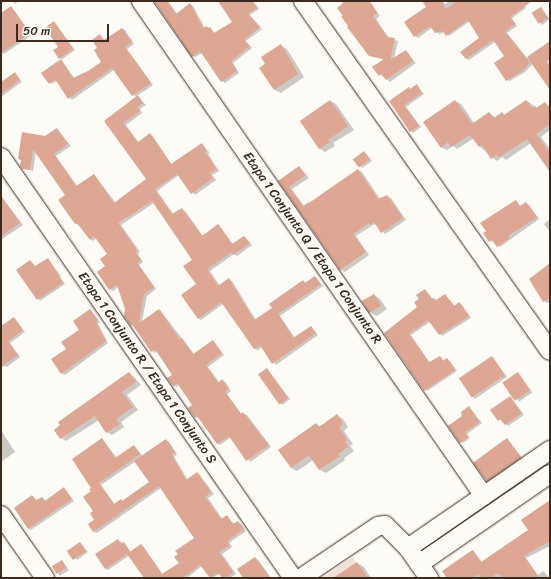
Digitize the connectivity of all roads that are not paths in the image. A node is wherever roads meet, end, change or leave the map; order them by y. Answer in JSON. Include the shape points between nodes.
{"nodes":[{"id":1,"x":140,"y":1,"type":"edge"},
{"id":2,"x":303,"y":1,"type":"edge"},
{"id":3,"x":1,"y":157,"type":"edge"},
{"id":4,"x":550,"y":351,"type":"edge"},
{"id":5,"x":550,"y":450,"type":"edge"},
{"id":6,"x":550,"y":474,"type":"edge"},
{"id":7,"x":484,"y":496,"type":"junction"},
{"id":8,"x":1,"y":515,"type":"edge"},
{"id":9,"x":408,"y":548,"type":"junction"},
{"id":10,"x":424,"y":571,"type":"edge"},
{"id":11,"x":45,"y":578,"type":"edge"},
{"id":12,"x":293,"y":578,"type":"edge"},
{"id":13,"x":301,"y":578,"type":"edge"}],
"edges":[{"from":1,"to":7,"type":"street","name":"Etapa 1 Conjunto Q / Etapa 1 Conjunto R"},
{"from":2,"to":4,"type":"street"},
{"from":3,"to":12,"type":"street","name":"Etapa 1 Conjunto R / Etapa 1 Conjunto S"},
{"from":5,"to":7,"type":"street"},
{"from":6,"to":10,"type":"street"},
{"from":7,"to":9,"type":"street"},
{"from":8,"to":11,"type":"street"},
{"from":9,"to":10,"type":"street"},
{"from":9,"to":13,"type":"street","via":[[388,526],[378,526]]}]}
